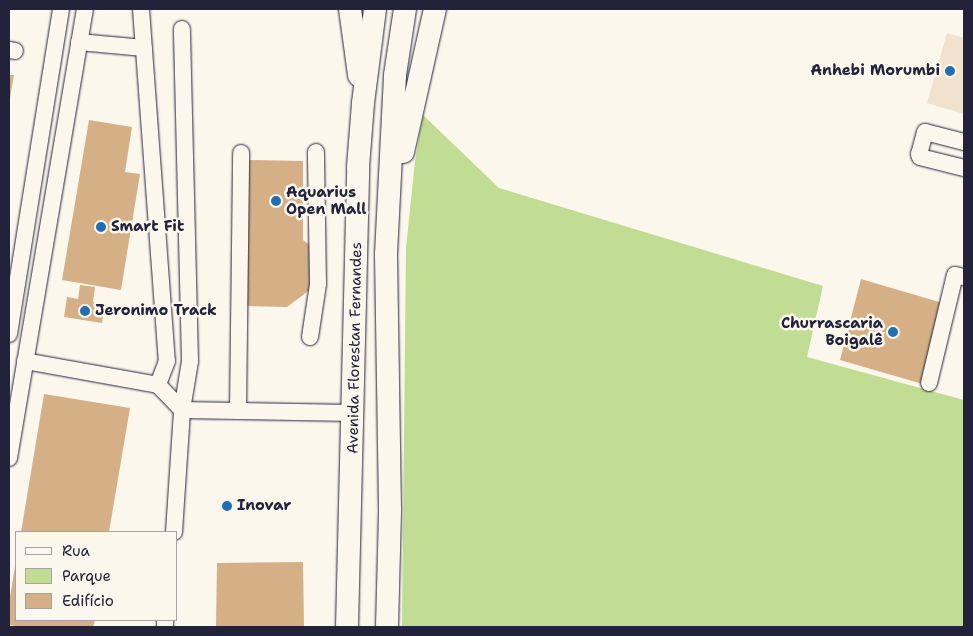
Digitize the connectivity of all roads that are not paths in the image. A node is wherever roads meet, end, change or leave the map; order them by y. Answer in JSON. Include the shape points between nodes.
{"nodes":[{"id":1,"x":61,"y":9,"type":"edge"},
{"id":2,"x":85,"y":9,"type":"edge"},
{"id":3,"x":141,"y":9,"type":"edge"},
{"id":4,"x":350,"y":9,"type":"edge"},
{"id":5,"x":375,"y":9,"type":"edge"},
{"id":6,"x":405,"y":9,"type":"edge"},
{"id":7,"x":435,"y":9,"type":"edge"},
{"id":8,"x":182,"y":28,"type":"dead end"},
{"id":9,"x":79,"y":42,"type":"junction"},
{"id":10,"x":144,"y":48,"type":"junction"},
{"id":11,"x":363,"y":103,"type":"junction"},
{"id":12,"x":964,"y":142,"type":"edge"},
{"id":13,"x":316,"y":152,"type":"dead end"},
{"id":14,"x":241,"y":153,"type":"dead end"},
{"id":15,"x":964,"y":168,"type":"edge"},
{"id":16,"x":386,"y":254,"type":"junction"},
{"id":17,"x":964,"y":277,"type":"edge"},
{"id":18,"x":9,"y":334,"type":"edge"},
{"id":19,"x":310,"y":337,"type":"dead end"},
{"id":20,"x":25,"y":361,"type":"junction"},
{"id":21,"x":929,"y":383,"type":"dead end"},
{"id":22,"x":158,"y":384,"type":"junction"},
{"id":23,"x":182,"y":410,"type":"junction"},
{"id":24,"x":238,"y":411,"type":"junction"},
{"id":25,"x":353,"y":413,"type":"junction"},
{"id":26,"x":9,"y":458,"type":"edge"},
{"id":27,"x":174,"y":531,"type":"edge"},
{"id":28,"x":347,"y":627,"type":"edge"},
{"id":29,"x":387,"y":627,"type":"edge"}],
"edges":[{"from":1,"to":18,"type":"street"},
{"from":2,"to":9,"type":"street"},
{"from":3,"to":10,"type":"street"},
{"from":4,"to":11,"type":"highway"},
{"from":5,"to":11,"type":"highway","name":"Avenida Florestan Fernandes"},
{"from":6,"to":16,"type":"highway","name":"Avenida Florestan Fernandes","via":[[395,75]]},
{"from":7,"to":16,"type":"highway","via":[[407,129]]},
{"from":8,"to":23,"type":"street","via":[[190,361]]},
{"from":9,"to":10,"type":"street"},
{"from":9,"to":20,"type":"street"},
{"from":10,"to":22,"type":"street","via":[[167,361]]},
{"from":11,"to":25,"type":"highway","name":"Avenida Florestan Fernandes","via":[[358,167]]},
{"from":12,"to":15,"type":"street","via":[[925,132],[919,154],[920,157]]},
{"from":13,"to":19,"type":"street","via":[[318,284]]},
{"from":14,"to":24,"type":"street"},
{"from":16,"to":29,"type":"highway","name":"Avenida Florestan Fernandes","via":[[390,509]]},
{"from":17,"to":21,"type":"street","via":[[955,275]]},
{"from":20,"to":22,"type":"street"},
{"from":20,"to":26,"type":"street"},
{"from":22,"to":23,"type":"street"},
{"from":23,"to":24,"type":"street"},
{"from":23,"to":27,"type":"street"},
{"from":24,"to":25,"type":"street"},
{"from":25,"to":28,"type":"highway","name":"Avenida Florestan Fernandes"}]}
